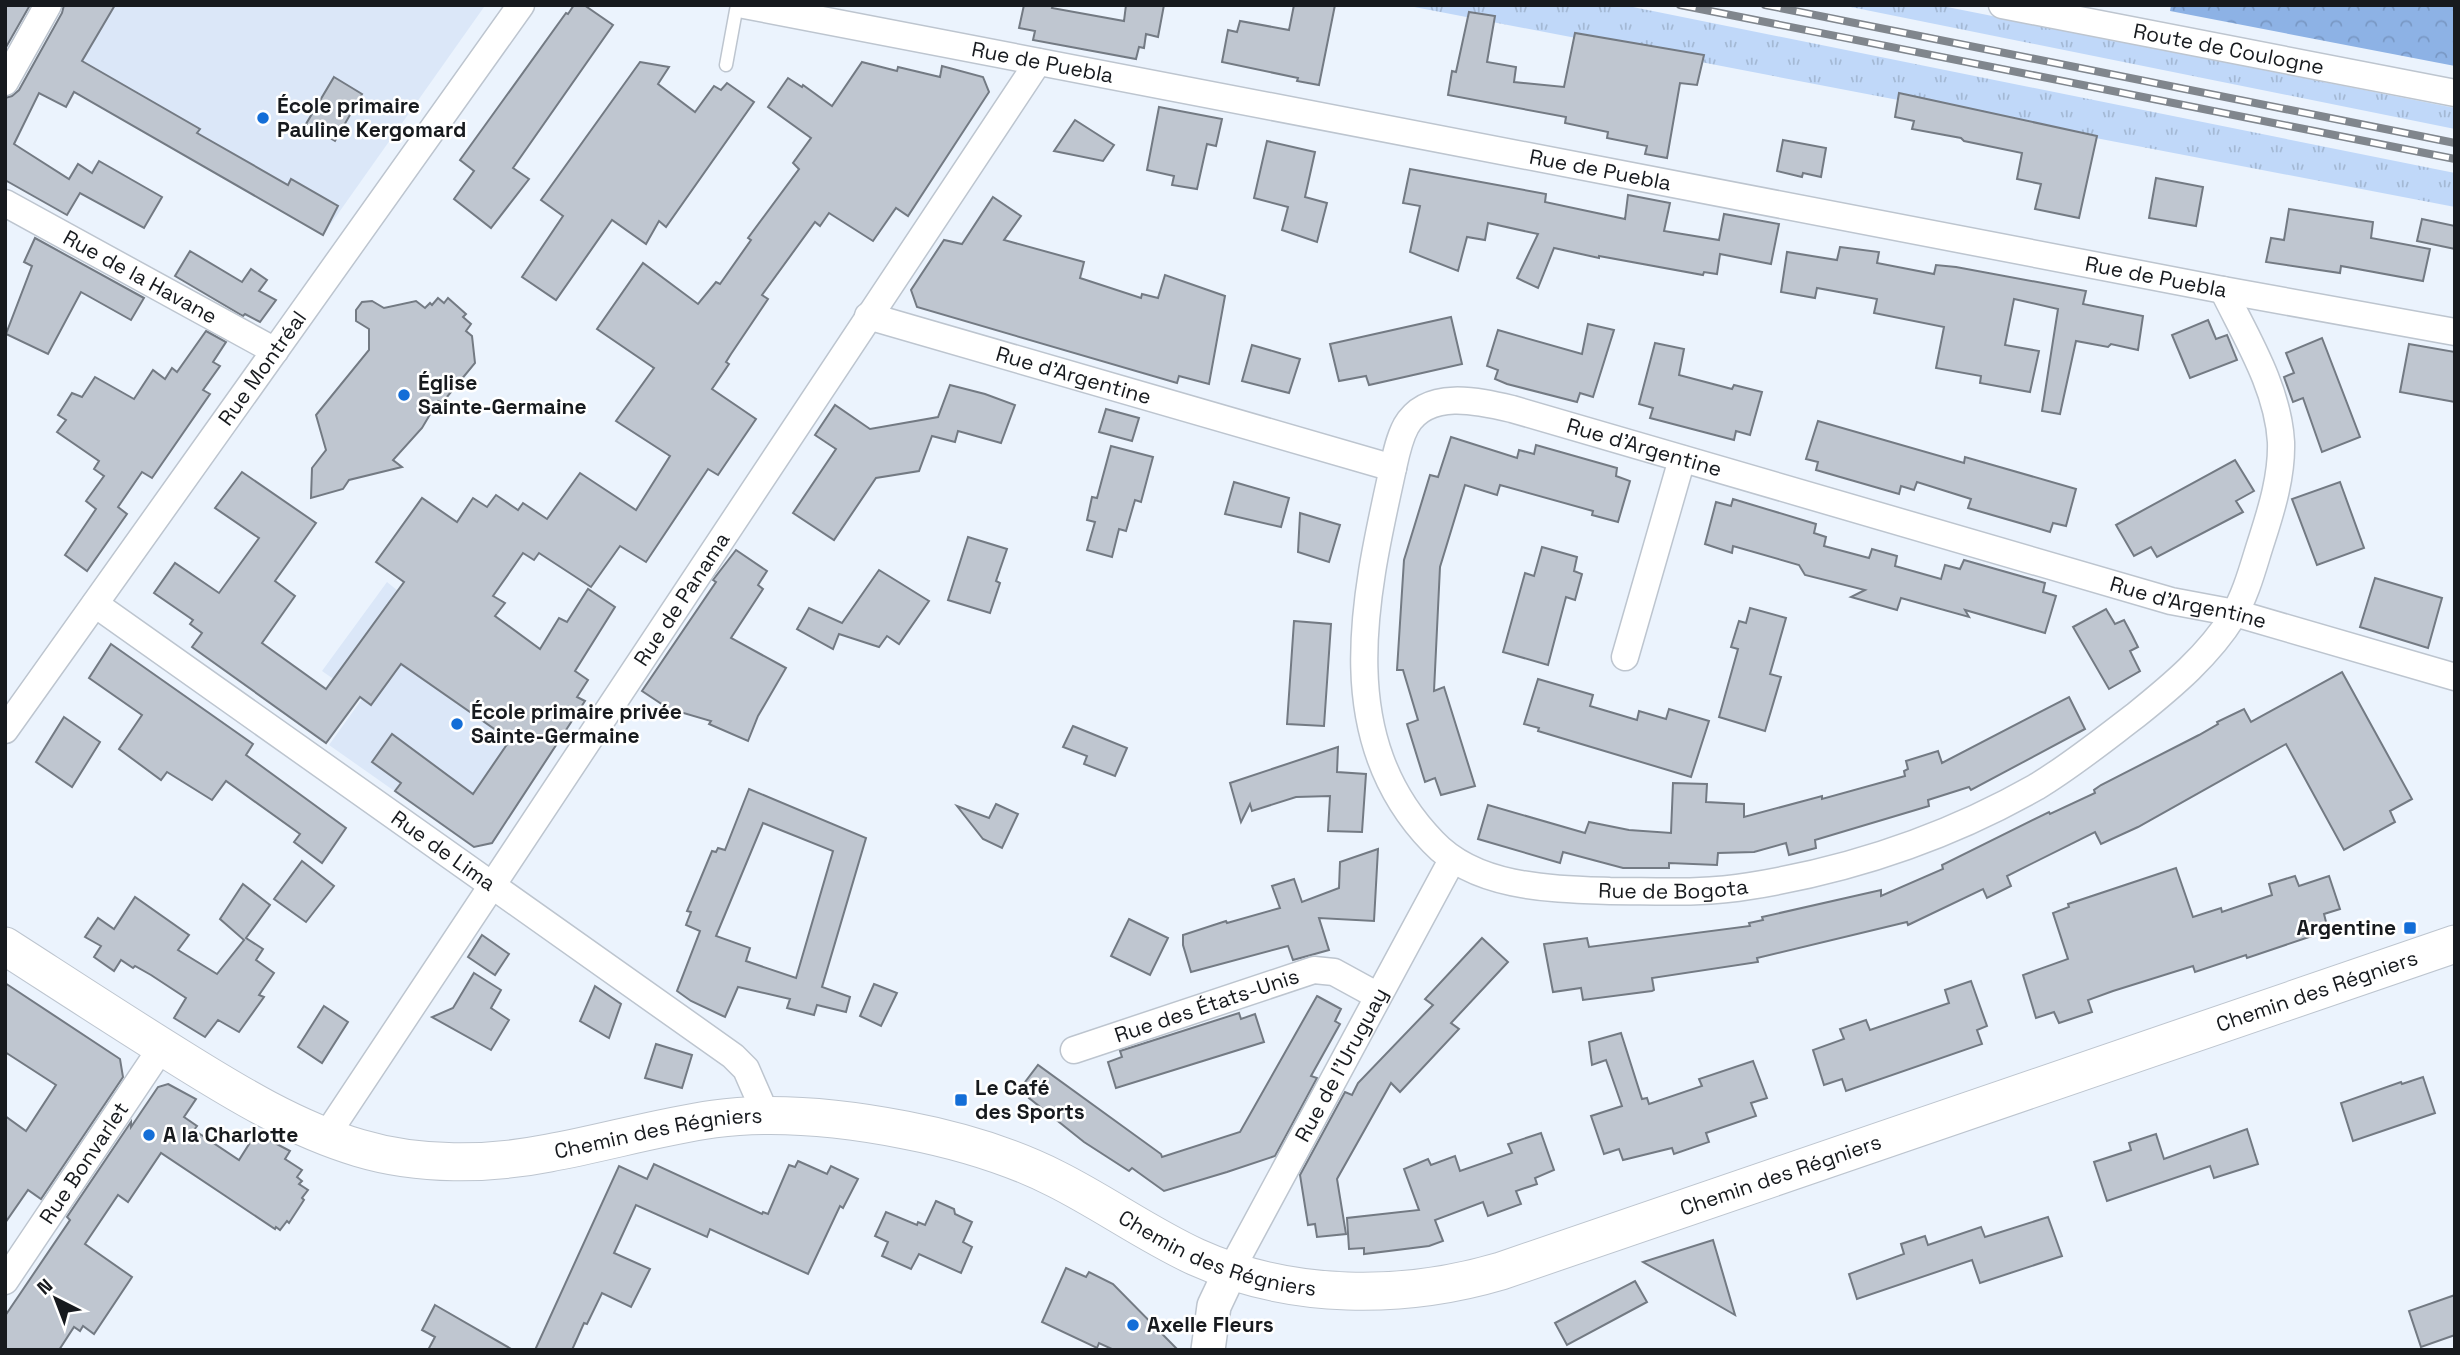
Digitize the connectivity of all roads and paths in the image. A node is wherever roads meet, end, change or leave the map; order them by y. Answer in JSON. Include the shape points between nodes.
{"nodes":[{"id":1,"x":48,"y":5,"type":"edge"},
{"id":2,"x":521,"y":5,"type":"edge"},
{"id":3,"x":737,"y":5,"type":"edge"},
{"id":4,"x":744,"y":5,"type":"edge"},
{"id":5,"x":2002,"y":5,"type":"edge"},
{"id":6,"x":1038,"y":62,"type":"junction"},
{"id":7,"x":726,"y":65,"type":"dead end"},
{"id":8,"x":5,"y":82,"type":"edge"},
{"id":9,"x":2455,"y":93,"type":"edge"},
{"id":10,"x":5,"y":203,"type":"edge"},
{"id":11,"x":2223,"y":290,"type":"junction"},
{"id":12,"x":868,"y":316,"type":"junction"},
{"id":13,"x":2455,"y":332,"type":"edge"},
{"id":14,"x":275,"y":351,"type":"junction"},
{"id":15,"x":1682,"y":459,"type":"junction"},
{"id":16,"x":1393,"y":468,"type":"junction"},
{"id":17,"x":95,"y":604,"type":"junction"},
{"id":18,"x":2235,"y":613,"type":"junction"},
{"id":19,"x":1625,"y":657,"type":"dead end"},
{"id":20,"x":2455,"y":677,"type":"edge"},
{"id":21,"x":5,"y":730,"type":"edge"},
{"id":22,"x":1452,"y":859,"type":"junction"},
{"id":23,"x":491,"y":886,"type":"junction"},
{"id":24,"x":2455,"y":944,"type":"edge"},
{"id":25,"x":5,"y":946,"type":"edge"},
{"id":26,"x":1378,"y":996,"type":"junction"},
{"id":27,"x":162,"y":1047,"type":"junction"},
{"id":28,"x":1074,"y":1050,"type":"dead end"},
{"id":29,"x":767,"y":1117,"type":"junction"},
{"id":30,"x":326,"y":1136,"type":"junction"},
{"id":31,"x":1231,"y":1270,"type":"junction"},
{"id":32,"x":5,"y":1280,"type":"edge"},
{"id":33,"x":1208,"y":1350,"type":"edge"}],
"edges":[{"from":1,"to":8,"type":"street"},
{"from":2,"to":14,"type":"street","name":"Rue Montréal"},
{"from":3,"to":7,"type":"lane"},
{"from":4,"to":6,"type":"street","name":"Rue de Puebla"},
{"from":5,"to":9,"type":"street","name":"Route de Coulogne"},
{"from":6,"to":11,"type":"street","name":"Rue de Puebla"},
{"from":6,"to":12,"type":"street","name":"Rue de Panama"},
{"from":10,"to":14,"type":"street","name":"Rue de la Havane"},
{"from":11,"to":13,"type":"street","name":"Rue de Puebla"},
{"from":11,"to":18,"type":"street","name":"Rue de Bogota","via":[[2269,390],[2281,447],[2271,510]]},
{"from":12,"to":16,"type":"street","name":"Rue d'Argentine"},
{"from":12,"to":23,"type":"street","name":"Rue de Panama"},
{"from":14,"to":17,"type":"street","name":"Rue Montréal"},
{"from":15,"to":16,"type":"street","name":"Rue d'Argentine","via":[[1512,409],[1450,401],[1416,414],[1406,426]]},
{"from":15,"to":18,"type":"street","name":"Rue d'Argentine","via":[[2171,601]]},
{"from":15,"to":19,"type":"street"},
{"from":16,"to":22,"type":"street","name":"Rue de Bogota","via":[[1368,586],[1363,643],[1368,712],[1383,766],[1397,795],[1434,845]]},
{"from":17,"to":21,"type":"street","name":"Rue Montréal"},
{"from":17,"to":23,"type":"street","name":"Rue de Lima"},
{"from":18,"to":20,"type":"street","name":"Rue d'Argentine"},
{"from":18,"to":22,"type":"street","name":"Rue de Bogota","via":[[2204,654],[2169,688],[2072,763],[1985,813],[1874,856],[1758,885],[1674,892],[1524,884],[1488,876]]},
{"from":22,"to":26,"type":"street","name":"Rue de l'Uruguay"},
{"from":23,"to":29,"type":"street","name":"Rue de Lima","via":[[733,1056],[746,1069]]},
{"from":23,"to":30,"type":"street","name":"Rue de Panama"},
{"from":24,"to":31,"type":"main road","name":"Chemin des Régniers","via":[[1471,1279],[1421,1289],[1354,1292]]},
{"from":25,"to":27,"type":"main road","name":"Chemin des Régniers"},
{"from":26,"to":28,"type":"street","name":"Rue des États-Unis","via":[[1334,972],[1314,970]]},
{"from":26,"to":31,"type":"street","name":"Rue de l'Uruguay"},
{"from":27,"to":30,"type":"main road","name":"Chemin des Régniers","via":[[258,1104]]},
{"from":27,"to":32,"type":"street","name":"Rue Bonvarlet"},
{"from":29,"to":30,"type":"main road","name":"Chemin des Régniers","via":[[720,1118],[503,1160],[409,1158]]},
{"from":29,"to":31,"type":"main road","name":"Chemin des Régniers","via":[[882,1126],[982,1149],[1038,1170],[1175,1247]]},
{"from":31,"to":33,"type":"street","via":[[1214,1306]]}]}
